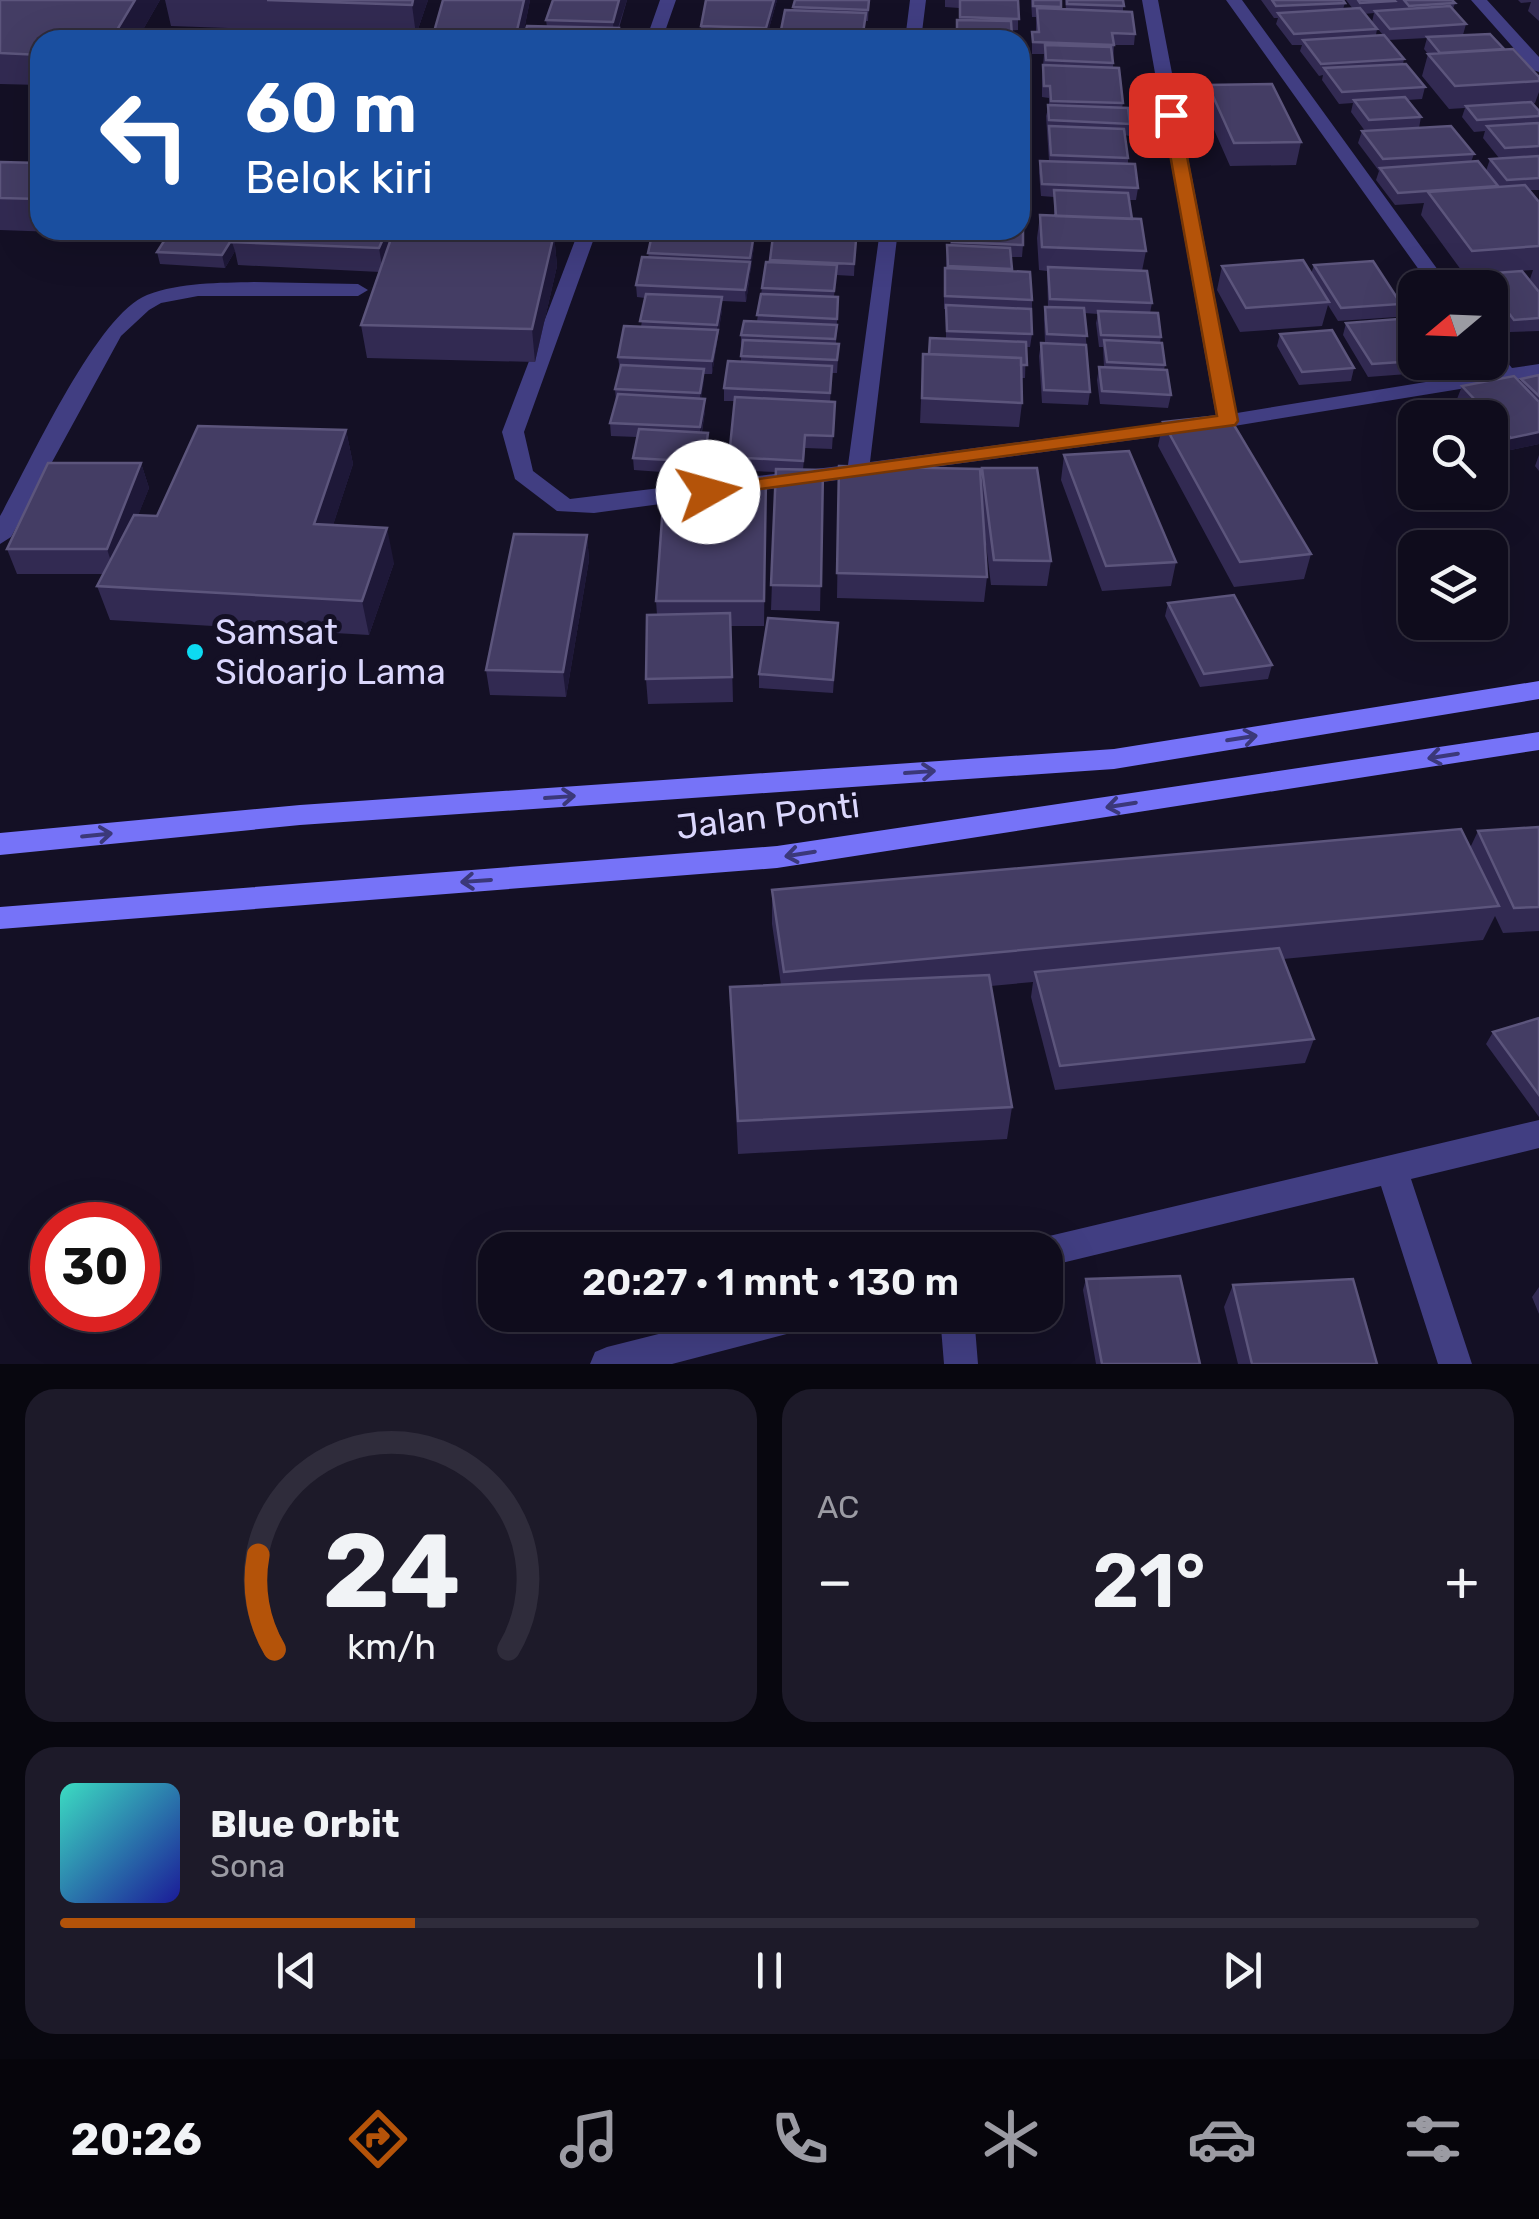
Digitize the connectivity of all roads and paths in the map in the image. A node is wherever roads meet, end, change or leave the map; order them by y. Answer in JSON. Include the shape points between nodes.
{"nodes":[{"id":1,"x":668,"y":0,"type":"edge"},
{"id":2,"x":918,"y":0,"type":"edge"},
{"id":3,"x":1150,"y":0,"type":"edge"},
{"id":4,"x":1234,"y":0,"type":"edge"},
{"id":5,"x":1479,"y":0,"type":"edge"},
{"id":6,"x":658,"y":30,"type":"edge"},
{"id":7,"x":914,"y":30,"type":"edge"},
{"id":8,"x":1539,"y":67,"type":"edge"},
{"id":9,"x":584,"y":240,"type":"edge"},
{"id":10,"x":888,"y":240,"type":"edge"},
{"id":11,"x":1429,"y":270,"type":"edge"},
{"id":12,"x":358,"y":290,"type":"dead end"},
{"id":13,"x":1539,"y":370,"type":"edge"},
{"id":14,"x":1508,"y":375,"type":"edge"},
{"id":15,"x":1476,"y":380,"type":"edge"},
{"id":16,"x":1228,"y":421,"type":"junction"},
{"id":17,"x":858,"y":473,"type":"junction"},
{"id":18,"x":0,"y":537,"type":"edge"},
{"id":19,"x":1539,"y":690,"type":"edge"},
{"id":20,"x":1539,"y":741,"type":"edge"},
{"id":21,"x":0,"y":844,"type":"edge"},
{"id":22,"x":0,"y":918,"type":"edge"},
{"id":23,"x":1539,"y":1134,"type":"edge"},
{"id":24,"x":1391,"y":1167,"type":"junction"},
{"id":25,"x":1063,"y":1248,"type":"edge"},
{"id":26,"x":731,"y":1332,"type":"edge"},
{"id":27,"x":958,"y":1332,"type":"edge"},
{"id":28,"x":606,"y":1364,"type":"edge"},
{"id":29,"x":961,"y":1364,"type":"edge"},
{"id":30,"x":1455,"y":1364,"type":"edge"}],
"edges":[{"from":1,"to":6,"type":"street"},
{"from":2,"to":7,"type":"street"},
{"from":3,"to":16,"type":"street"},
{"from":4,"to":11,"type":"street"},
{"from":5,"to":8,"type":"street"},
{"from":9,"to":17,"type":"street","via":[[513,432],[522,474],[565,506],[594,506]]},
{"from":10,"to":17,"type":"street"},
{"from":12,"to":18,"type":"street","via":[[210,291],[159,297],[137,308],[112,333]]},
{"from":13,"to":14,"type":"street"},
{"from":15,"to":16,"type":"street"},
{"from":16,"to":17,"type":"street"},
{"from":21,"to":19,"type":"main road","name":"Jalan Ponti","one_way":true,"via":[[300,815],[1114,759]]},
{"from":20,"to":22,"type":"main road","name":"Jalan Ponti","one_way":true,"via":[[776,857]]},
{"from":23,"to":24,"type":"street"},
{"from":24,"to":25,"type":"street"},
{"from":24,"to":30,"type":"street"},
{"from":26,"to":28,"type":"street"},
{"from":27,"to":29,"type":"street"}]}
